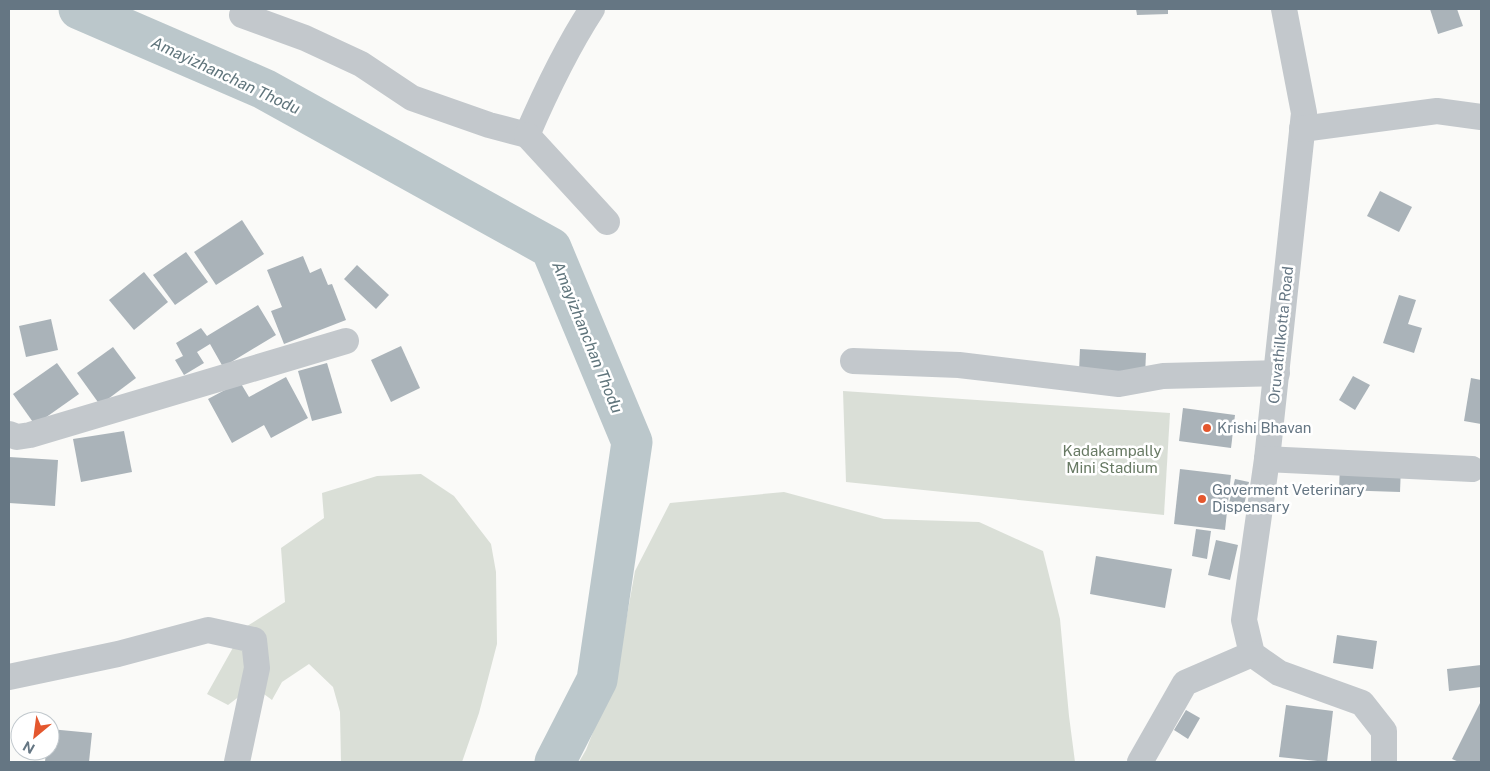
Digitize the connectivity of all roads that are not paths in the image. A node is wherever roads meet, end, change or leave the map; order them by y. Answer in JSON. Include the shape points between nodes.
{"nodes":[{"id":1,"x":245,"y":9,"type":"edge"},
{"id":2,"x":592,"y":9,"type":"edge"},
{"id":3,"x":1284,"y":9,"type":"edge"},
{"id":4,"x":1481,"y":117,"type":"edge"},
{"id":5,"x":1302,"y":129,"type":"junction"},
{"id":6,"x":527,"y":135,"type":"junction"},
{"id":7,"x":607,"y":222,"type":"dead end"},
{"id":8,"x":346,"y":341,"type":"dead end"},
{"id":9,"x":853,"y":361,"type":"dead end"},
{"id":10,"x":1277,"y":373,"type":"junction"},
{"id":11,"x":9,"y":434,"type":"edge"},
{"id":12,"x":1267,"y":459,"type":"junction"},
{"id":13,"x":1472,"y":469,"type":"dead end"},
{"id":14,"x":1252,"y":654,"type":"junction"},
{"id":15,"x":9,"y":677,"type":"edge"},
{"id":16,"x":237,"y":762,"type":"edge"},
{"id":17,"x":1140,"y":762,"type":"edge"},
{"id":18,"x":1384,"y":762,"type":"edge"}],
"edges":[{"from":1,"to":6,"type":"street","via":[[242,15],[305,38],[361,64],[412,98]]},
{"from":2,"to":6,"type":"street","via":[[547,87]]},
{"from":3,"to":5,"type":"street","name":"Oruvathilkotta Road","via":[[1304,113]]},
{"from":4,"to":5,"type":"street","via":[[1437,111]]},
{"from":5,"to":10,"type":"street","name":"Oruvathilkotta Road"},
{"from":6,"to":7,"type":"street"},
{"from":8,"to":11,"type":"street","via":[[30,435],[17,437]]},
{"from":9,"to":10,"type":"street","via":[[959,365],[1119,384],[1163,376]]},
{"from":10,"to":12,"type":"street","name":"Oruvathilkotta Road"},
{"from":12,"to":13,"type":"street"},
{"from":12,"to":14,"type":"street","name":"Oruvathilkotta Road","via":[[1244,620]]},
{"from":14,"to":17,"type":"street","via":[[1185,683]]},
{"from":14,"to":18,"type":"street","via":[[1279,673],[1362,703],[1384,731]]},
{"from":15,"to":16,"type":"street","via":[[118,654],[208,630],[254,640],[257,668]]}]}
